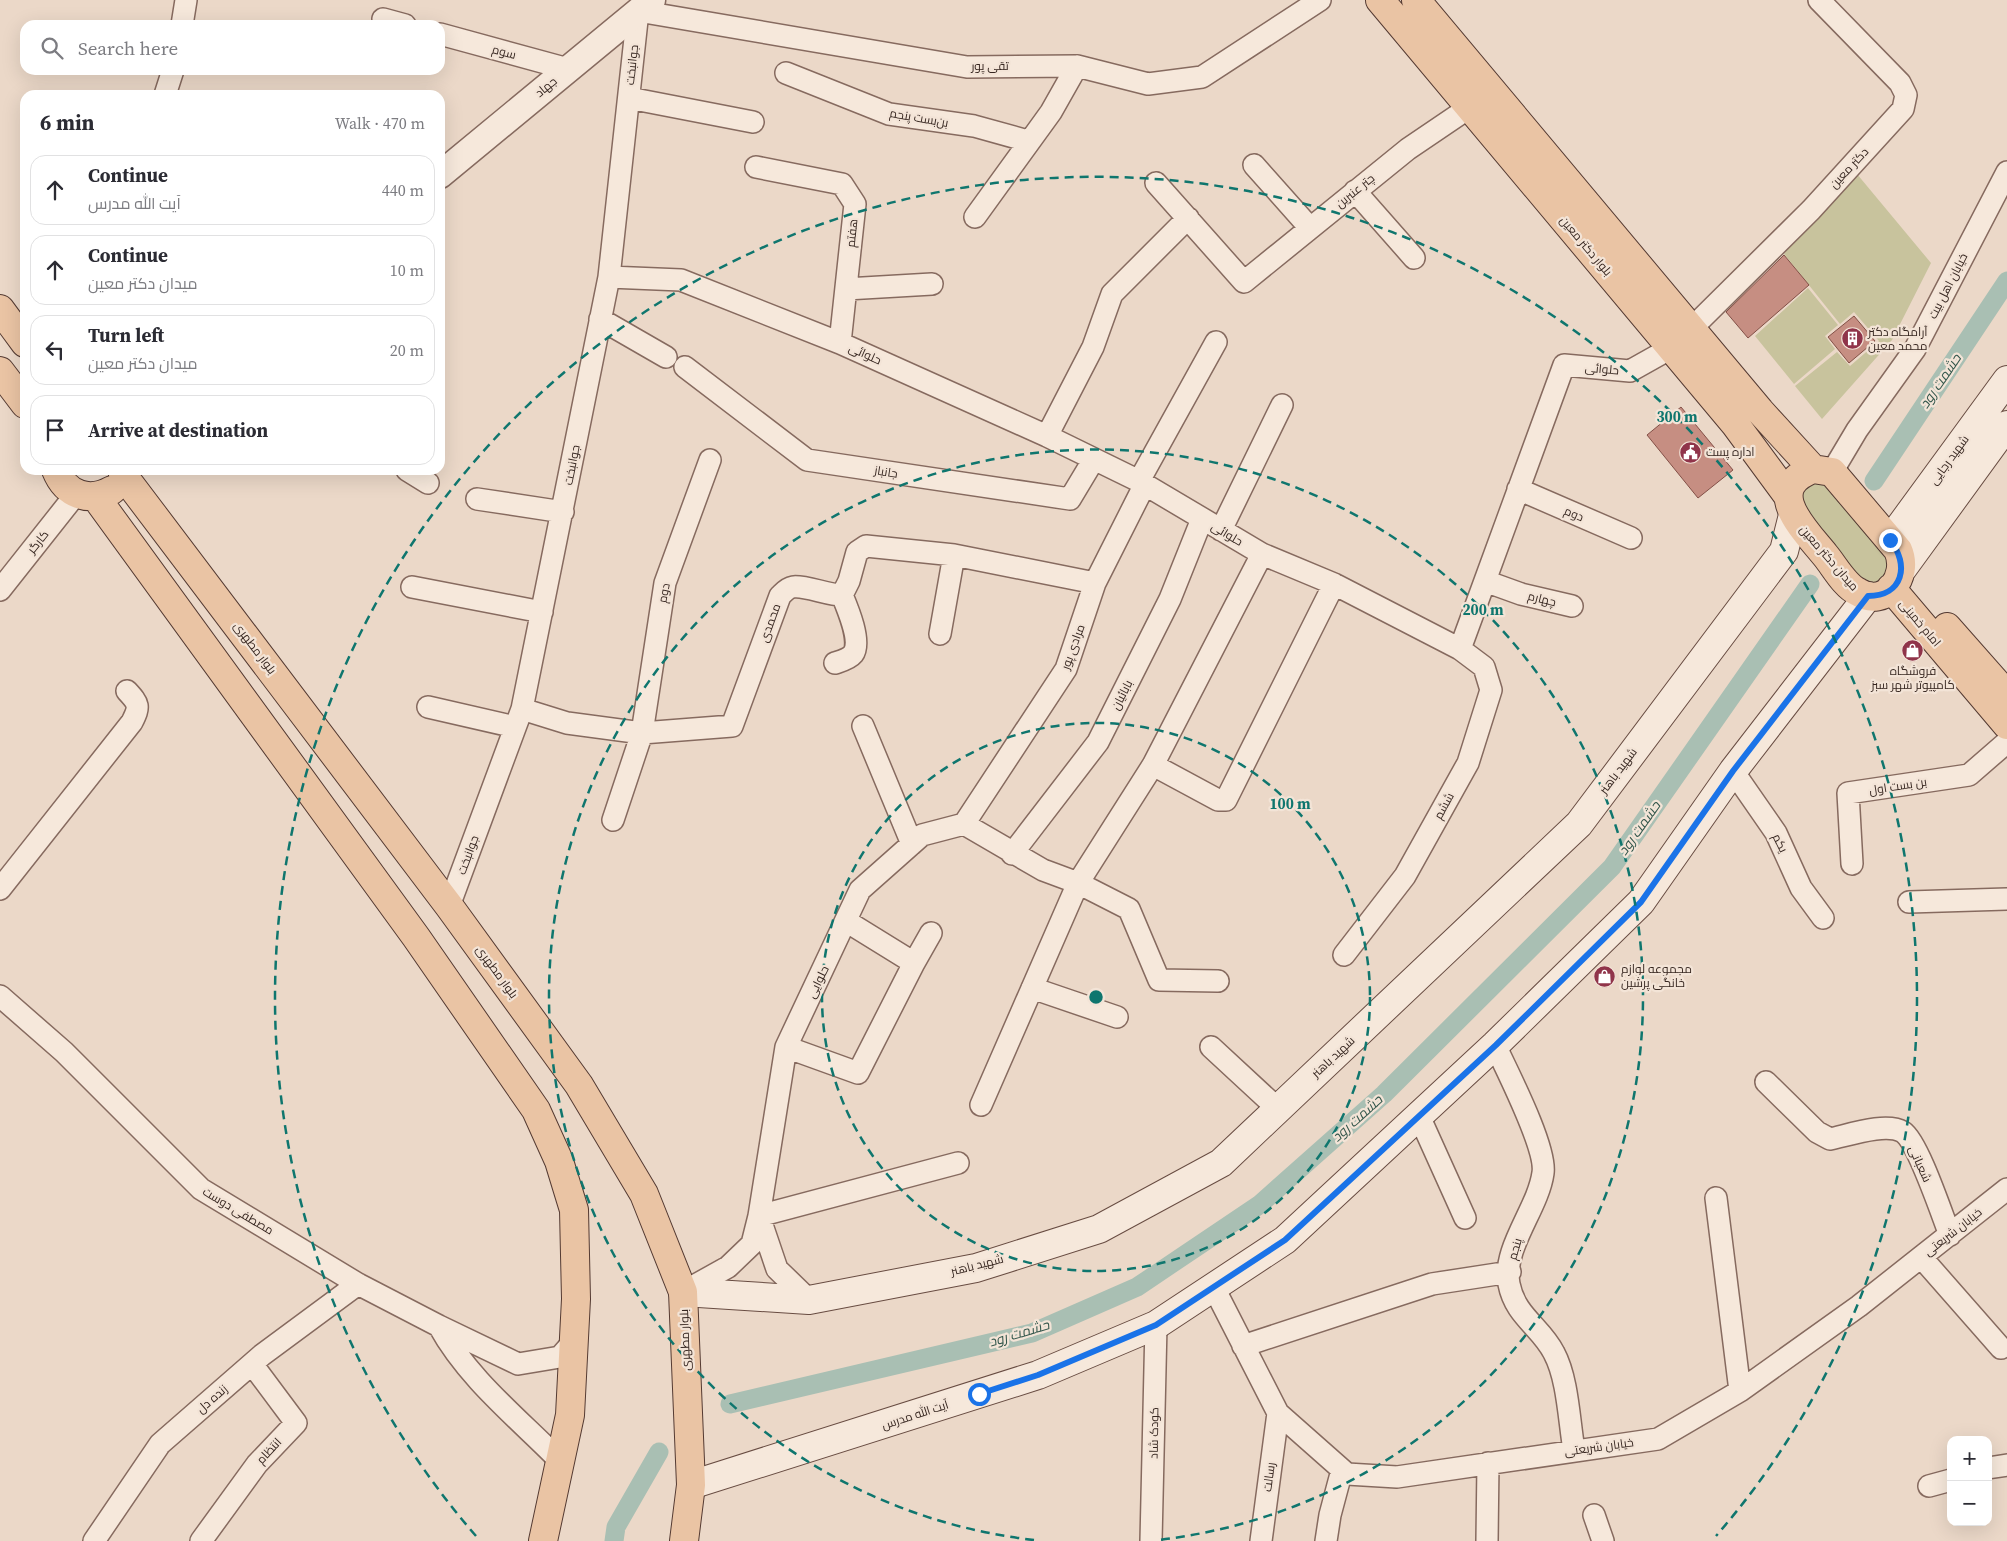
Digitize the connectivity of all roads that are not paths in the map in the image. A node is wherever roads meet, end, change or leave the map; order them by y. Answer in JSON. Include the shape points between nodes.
{"nodes":[{"id":1,"x":186,"y":0,"type":"edge"},
{"id":2,"x":1320,"y":0,"type":"edge"},
{"id":3,"x":1380,"y":0,"type":"edge"},
{"id":4,"x":1416,"y":0,"type":"edge"},
{"id":5,"x":1819,"y":0,"type":"edge"},
{"id":6,"x":645,"y":5,"type":"edge"},
{"id":7,"x":383,"y":19,"type":"dead end"},
{"id":8,"x":183,"y":20,"type":"edge"},
{"id":9,"x":387,"y":20,"type":"edge"},
{"id":10,"x":445,"y":35,"type":"edge"},
{"id":11,"x":1078,"y":66,"type":"junction"},
{"id":12,"x":568,"y":69,"type":"junction"},
{"id":13,"x":786,"y":73,"type":"dead end"},
{"id":14,"x":172,"y":75,"type":"edge"},
{"id":15,"x":167,"y":90,"type":"edge"},
{"id":16,"x":629,"y":98,"type":"junction"},
{"id":17,"x":1470,"y":108,"type":"junction"},
{"id":18,"x":752,"y":122,"type":"dead end"},
{"id":19,"x":1028,"y":141,"type":"junction"},
{"id":20,"x":1254,"y":165,"type":"dead end"},
{"id":21,"x":756,"y":167,"type":"dead end"},
{"id":22,"x":445,"y":171,"type":"edge"},
{"id":23,"x":2007,"y":172,"type":"edge"},
{"id":24,"x":1156,"y":182,"type":"dead end"},
{"id":25,"x":1355,"y":191,"type":"junction"},
{"id":26,"x":975,"y":217,"type":"dead end"},
{"id":27,"x":1188,"y":218,"type":"junction"},
{"id":28,"x":1310,"y":228,"type":"junction"},
{"id":29,"x":1414,"y":258,"type":"dead end"},
{"id":30,"x":609,"y":277,"type":"junction"},
{"id":31,"x":932,"y":284,"type":"dead end"},
{"id":32,"x":846,"y":289,"type":"junction"},
{"id":33,"x":0,"y":309,"type":"edge"},
{"id":34,"x":600,"y":320,"type":"junction"},
{"id":35,"x":1692,"y":328,"type":"junction"},
{"id":36,"x":20,"y":336,"type":"edge"},
{"id":37,"x":1216,"y":342,"type":"dead end"},
{"id":38,"x":840,"y":343,"type":"junction"},
{"id":39,"x":1671,"y":348,"type":"junction"},
{"id":40,"x":666,"y":358,"type":"dead end"},
{"id":41,"x":685,"y":367,"type":"dead end"},
{"id":42,"x":0,"y":371,"type":"edge"},
{"id":43,"x":2007,"y":380,"type":"edge"},
{"id":44,"x":20,"y":397,"type":"edge"},
{"id":45,"x":1282,"y":406,"type":"dead end"},
{"id":46,"x":2007,"y":425,"type":"edge"},
{"id":47,"x":1047,"y":436,"type":"junction"},
{"id":48,"x":1094,"y":459,"type":"junction"},
{"id":49,"x":710,"y":460,"type":"dead end"},
{"id":50,"x":1822,"y":470,"type":"junction"},
{"id":51,"x":58,"y":475,"type":"edge"},
{"id":52,"x":122,"y":475,"type":"edge"},
{"id":53,"x":126,"y":475,"type":"edge"},
{"id":54,"x":415,"y":475,"type":"edge"},
{"id":55,"x":1142,"y":482,"type":"junction"},
{"id":56,"x":428,"y":483,"type":"dead end"},
{"id":57,"x":1518,"y":489,"type":"junction"},
{"id":58,"x":86,"y":495,"type":"junction"},
{"id":59,"x":477,"y":500,"type":"dead end"},
{"id":60,"x":1790,"y":506,"type":"junction"},
{"id":61,"x":563,"y":512,"type":"junction"},
{"id":62,"x":1202,"y":519,"type":"junction"},
{"id":63,"x":1221,"y":530,"type":"junction"},
{"id":64,"x":1630,"y":538,"type":"dead end"},
{"id":65,"x":1890,"y":540,"type":"junction"},
{"id":66,"x":1262,"y":554,"type":"junction"},
{"id":67,"x":954,"y":555,"type":"junction"},
{"id":68,"x":1485,"y":581,"type":"junction"},
{"id":69,"x":1095,"y":583,"type":"junction"},
{"id":70,"x":1890,"y":583,"type":"junction"},
{"id":71,"x":1334,"y":584,"type":"junction"},
{"id":72,"x":412,"y":586,"type":"dead end"},
{"id":73,"x":0,"y":590,"type":"edge"},
{"id":74,"x":842,"y":595,"type":"junction"},
{"id":75,"x":1572,"y":606,"type":"dead end"},
{"id":76,"x":542,"y":612,"type":"junction"},
{"id":77,"x":940,"y":634,"type":"dead end"},
{"id":78,"x":1460,"y":649,"type":"junction"},
{"id":79,"x":835,"y":663,"type":"dead end"},
{"id":80,"x":127,"y":691,"type":"dead end"},
{"id":81,"x":2007,"y":695,"type":"edge"},
{"id":82,"x":428,"y":707,"type":"dead end"},
{"id":83,"x":518,"y":718,"type":"junction"},
{"id":84,"x":2007,"y":725,"type":"edge"},
{"id":85,"x":863,"y":726,"type":"dead end"},
{"id":86,"x":642,"y":733,"type":"junction"},
{"id":87,"x":2007,"y":742,"type":"edge"},
{"id":88,"x":1153,"y":765,"type":"junction"},
{"id":89,"x":1733,"y":771,"type":"junction"},
{"id":90,"x":613,"y":820,"type":"dead end"},
{"id":91,"x":964,"y":824,"type":"junction"},
{"id":92,"x":912,"y":844,"type":"junction"},
{"id":93,"x":1012,"y":854,"type":"junction"},
{"id":94,"x":1852,"y":864,"type":"dead end"},
{"id":95,"x":1078,"y":883,"type":"junction"},
{"id":96,"x":0,"y":889,"type":"edge"},
{"id":97,"x":2007,"y":898,"type":"edge"},
{"id":98,"x":1910,"y":902,"type":"dead end"},
{"id":99,"x":449,"y":906,"type":"junction"},
{"id":100,"x":1823,"y":918,"type":"dead end"},
{"id":101,"x":846,"y":921,"type":"junction"},
{"id":102,"x":931,"y":933,"type":"dead end"},
{"id":103,"x":1344,"y":955,"type":"dead end"},
{"id":104,"x":914,"y":963,"type":"junction"},
{"id":105,"x":1218,"y":981,"type":"dead end"},
{"id":106,"x":1032,"y":988,"type":"junction"},
{"id":107,"x":0,"y":996,"type":"edge"},
{"id":108,"x":1117,"y":1016,"type":"dead end"},
{"id":109,"x":1496,"y":1045,"type":"junction"},
{"id":110,"x":786,"y":1047,"type":"junction"},
{"id":111,"x":1211,"y":1047,"type":"dead end"},
{"id":112,"x":1766,"y":1082,"type":"dead end"},
{"id":113,"x":980,"y":1105,"type":"dead end"},
{"id":114,"x":1278,"y":1109,"type":"junction"},
{"id":115,"x":1419,"y":1116,"type":"junction"},
{"id":116,"x":958,"y":1163,"type":"dead end"},
{"id":117,"x":2007,"y":1189,"type":"edge"},
{"id":118,"x":1716,"y":1198,"type":"dead end"},
{"id":119,"x":759,"y":1216,"type":"junction"},
{"id":120,"x":1465,"y":1218,"type":"dead end"},
{"id":121,"x":1950,"y":1235,"type":"junction"},
{"id":122,"x":1921,"y":1257,"type":"junction"},
{"id":123,"x":1510,"y":1272,"type":"junction"},
{"id":124,"x":358,"y":1284,"type":"junction"},
{"id":125,"x":1213,"y":1286,"type":"junction"},
{"id":126,"x":683,"y":1292,"type":"junction"},
{"id":127,"x":809,"y":1300,"type":"junction"},
{"id":128,"x":1156,"y":1325,"type":"junction"},
{"id":129,"x":439,"y":1326,"type":"junction"},
{"id":130,"x":574,"y":1341,"type":"junction"},
{"id":131,"x":1243,"y":1346,"type":"junction"},
{"id":132,"x":2001,"y":1348,"type":"dead end"},
{"id":133,"x":252,"y":1364,"type":"junction"},
{"id":134,"x":1740,"y":1391,"type":"junction"},
{"id":135,"x":1278,"y":1413,"type":"junction"},
{"id":136,"x":1574,"y":1450,"type":"junction"},
{"id":137,"x":560,"y":1462,"type":"junction"},
{"id":138,"x":1488,"y":1463,"type":"junction"},
{"id":139,"x":2007,"y":1465,"type":"edge"},
{"id":140,"x":1992,"y":1467,"type":"edge"},
{"id":141,"x":1342,"y":1470,"type":"junction"},
{"id":142,"x":1947,"y":1481,"type":"edge"},
{"id":143,"x":691,"y":1485,"type":"junction"},
{"id":144,"x":1929,"y":1486,"type":"dead end"},
{"id":145,"x":1594,"y":1514,"type":"dead end"},
{"id":146,"x":94,"y":1541,"type":"edge"},
{"id":147,"x":201,"y":1541,"type":"edge"},
{"id":148,"x":543,"y":1541,"type":"edge"},
{"id":149,"x":684,"y":1541,"type":"edge"},
{"id":150,"x":1151,"y":1541,"type":"edge"},
{"id":151,"x":1260,"y":1541,"type":"edge"},
{"id":152,"x":1326,"y":1541,"type":"edge"},
{"id":153,"x":1487,"y":1541,"type":"edge"},
{"id":154,"x":1603,"y":1541,"type":"edge"}],
"edges":[{"from":1,"to":8,"type":"street"},
{"from":2,"to":11,"type":"street","name":"تقی پور","via":[[1202,76],[1148,84]]},
{"from":3,"to":17,"type":"main road","name":"بلوار دکتر معین"},
{"from":4,"to":35,"type":"main road"},
{"from":5,"to":35,"type":"street","name":"دکتر معین","via":[[1900,82],[1906,95],[1903,109],[1811,210]]},
{"from":6,"to":11,"type":"street","name":"تقی پور","via":[[967,67]]},
{"from":6,"to":12,"type":"street","name":"جهاد"},
{"from":6,"to":16,"type":"street","name":"جوانبخت"},
{"from":7,"to":9,"type":"street"},
{"from":10,"to":12,"type":"street","name":"سوم"},
{"from":11,"to":19,"type":"street","via":[[1051,112]]},
{"from":12,"to":22,"type":"street","name":"جهاد"},
{"from":13,"to":19,"type":"street","name":"بن‌بست پنجم","via":[[889,114],[974,126]]},
{"from":14,"to":15,"type":"street"},
{"from":16,"to":18,"type":"street"},
{"from":16,"to":30,"type":"street","name":"جوانبخت"},
{"from":17,"to":25,"type":"street","name":"چتر عنبرین","via":[[1408,148]]},
{"from":17,"to":39,"type":"main road","name":"بلوار دکتر معین"},
{"from":19,"to":26,"type":"street"},
{"from":20,"to":28,"type":"street"},
{"from":21,"to":32,"type":"street","name":"هفتم","via":[[842,184],[855,204]]},
{"from":23,"to":50,"type":"street","name":"خیابان اهل بیت","via":[[1915,349],[1858,430]]},
{"from":24,"to":27,"type":"street"},
{"from":25,"to":28,"type":"street","name":"چتر عنبرین"},
{"from":25,"to":29,"type":"street"},
{"from":27,"to":28,"type":"street","name":"چتر عنبرین","via":[[1244,282]]},
{"from":27,"to":47,"type":"street","via":[[1112,294],[1093,347]]},
{"from":30,"to":34,"type":"street","name":"جوانبخت"},
{"from":30,"to":38,"type":"street","name":"حلوائی","via":[[681,280]]},
{"from":31,"to":32,"type":"street"},
{"from":32,"to":38,"type":"street","name":"هفتم"},
{"from":33,"to":36,"type":"main road"},
{"from":34,"to":40,"type":"street"},
{"from":34,"to":61,"type":"street","name":"جوانبخت"},
{"from":35,"to":50,"type":"main road","via":[[1760,411]]},
{"from":37,"to":55,"type":"street","name":"مرادی پور"},
{"from":38,"to":47,"type":"street","name":"حلوائی"},
{"from":39,"to":57,"type":"street","name":"حلوائی","via":[[1630,371],[1564,366]]},
{"from":39,"to":60,"type":"main road","name":"بلوار دکتر معین","via":[[1735,424]]},
{"from":41,"to":48,"type":"street","name":"جانباز","via":[[807,460],[1070,499]]},
{"from":42,"to":44,"type":"main road"},
{"from":43,"to":65,"type":"main road","name":"شهید رجایی"},
{"from":45,"to":63,"type":"street"},
{"from":46,"to":70,"type":"main road","name":"شهید رجایی"},
{"from":47,"to":48,"type":"street","name":"حلوائی"},
{"from":48,"to":55,"type":"street","name":"حلوائی"},
{"from":49,"to":86,"type":"street","name":"دوم","via":[[665,583]]},
{"from":50,"to":60,"type":"main road","via":[[1796,478]]},
{"from":50,"to":65,"type":"main road"},
{"from":51,"to":58,"type":"main road","via":[[60,480]]},
{"from":52,"to":58,"type":"main road","via":[[112,489]]},
{"from":53,"to":99,"type":"main road","name":"بلوار مطهری"},
{"from":54,"to":56,"type":"street"},
{"from":55,"to":62,"type":"street","name":"حلوائی"},
{"from":55,"to":69,"type":"street","name":"مرادی پور"},
{"from":57,"to":64,"type":"street","name":"دوم"},
{"from":57,"to":68,"type":"street","name":"حلوائی"},
{"from":58,"to":73,"type":"street","name":"کارگر"},
{"from":58,"to":130,"type":"main road","via":[[416,937],[536,1110],[559,1161],[574,1210]]},
{"from":59,"to":61,"type":"street"},
{"from":60,"to":70,"type":"main road","name":"میدان دکتر معین","via":[[1850,587]]},
{"from":60,"to":114,"type":"main road","name":"شهید باهنر","via":[[1784,551],[1578,824]]},
{"from":61,"to":76,"type":"street","name":"جوانبخت"},
{"from":62,"to":63,"type":"street","name":"حلوائی"},
{"from":62,"to":93,"type":"street","name":"بابائیان","via":[[1170,599],[1098,742]]},
{"from":63,"to":66,"type":"street","name":"حلوائی"},
{"from":65,"to":70,"type":"main road","via":[[1902,558]]},
{"from":66,"to":71,"type":"street","name":"حلوائی"},
{"from":66,"to":88,"type":"street"},
{"from":67,"to":69,"type":"street"},
{"from":67,"to":74,"type":"street","via":[[866,546],[857,552]]},
{"from":67,"to":77,"type":"street"},
{"from":68,"to":75,"type":"street","name":"چهارم","via":[[1521,594]]},
{"from":68,"to":78,"type":"street","name":"حلوائی"},
{"from":69,"to":91,"type":"street","name":"مرادی پور","via":[[1066,669]]},
{"from":70,"to":81,"type":"main road","name":"امام خمینی","via":[[1976,659]]},
{"from":70,"to":84,"type":"main road","name":"امام خمینی"},
{"from":70,"to":89,"type":"main road","name":"آیت الله مدرس"},
{"from":71,"to":78,"type":"street","name":"حلوائی"},
{"from":71,"to":88,"type":"street","via":[[1226,800],[1218,800]]},
{"from":72,"to":76,"type":"street"},
{"from":74,"to":79,"type":"street","via":[[855,633],[855,650],[848,658]]},
{"from":74,"to":86,"type":"street","name":"محمدی","via":[[794,586],[780,596],[732,726]]},
{"from":76,"to":83,"type":"street","name":"جوانبخت"},
{"from":78,"to":103,"type":"street","name":"ششم","via":[[1484,667],[1491,690],[1468,763],[1405,876]]},
{"from":80,"to":96,"type":"street","via":[[136,701],[138,710],[132,722]]},
{"from":82,"to":83,"type":"street","name":"محمدی"},
{"from":83,"to":86,"type":"street","name":"محمدی"},
{"from":83,"to":99,"type":"street","name":"جوانبخت"},
{"from":85,"to":92,"type":"street"},
{"from":86,"to":90,"type":"street","name":"دوم"},
{"from":87,"to":94,"type":"street","name":"بن بست اول","via":[[1969,775],[1848,793]]},
{"from":88,"to":95,"type":"street"},
{"from":89,"to":100,"type":"street","name":"یکم","via":[[1776,833],[1801,888]]},
{"from":89,"to":109,"type":"main road","name":"آیت الله مدرس","via":[[1641,902]]},
{"from":91,"to":92,"type":"street","name":"حلوایی","via":[[922,835]]},
{"from":91,"to":93,"type":"street"},
{"from":92,"to":101,"type":"street","name":"حلوایی","via":[[860,890]]},
{"from":93,"to":95,"type":"street"},
{"from":95,"to":105,"type":"street","via":[[1128,909],[1159,980]]},
{"from":95,"to":106,"type":"street"},
{"from":97,"to":98,"type":"street"},
{"from":99,"to":126,"type":"main road","name":"بلوار مطهری","via":[[579,1085],[612,1139],[644,1194]]},
{"from":101,"to":104,"type":"street"},
{"from":101,"to":110,"type":"street","name":"حلوایی"},
{"from":102,"to":104,"type":"street"},
{"from":104,"to":110,"type":"street","via":[[858,1073]]},
{"from":106,"to":108,"type":"street"},
{"from":106,"to":113,"type":"street"},
{"from":107,"to":124,"type":"street","name":"مصطفی دوست","via":[[64,1052],[201,1190]]},
{"from":109,"to":115,"type":"main road","name":"آیت الله مدرس"},
{"from":109,"to":123,"type":"street","name":"پنجم","via":[[1537,1139],[1544,1171],[1513,1251]]},
{"from":110,"to":119,"type":"street","name":"حلوایی"},
{"from":111,"to":114,"type":"street"},
{"from":112,"to":121,"type":"street","name":"شعبانی","via":[[1816,1132],[1830,1139],[1880,1128],[1902,1132],[1914,1145]]},
{"from":114,"to":127,"type":"main road","name":"شهید باهنر","via":[[1221,1163],[1099,1229],[976,1268]]},
{"from":115,"to":120,"type":"street"},
{"from":115,"to":125,"type":"main road","name":"آیت الله مدرس","via":[[1285,1240]]},
{"from":116,"to":119,"type":"street"},
{"from":117,"to":121,"type":"street","name":"خیابان شریعتی"},
{"from":118,"to":134,"type":"street"},
{"from":119,"to":126,"type":"street","name":"حلوایی","via":[[752,1244],[728,1267]]},
{"from":119,"to":127,"type":"street","via":[[777,1269]]},
{"from":121,"to":122,"type":"street","name":"خیابان شریعتی"},
{"from":122,"to":132,"type":"street"},
{"from":122,"to":134,"type":"street","name":"خیابان شریعتی"},
{"from":123,"to":131,"type":"street","via":[[1432,1284]]},
{"from":123,"to":136,"type":"street","name":"پنجم","via":[[1514,1304],[1554,1352],[1562,1371]]},
{"from":124,"to":129,"type":"street","name":"مصطفی دوست"},
{"from":124,"to":133,"type":"street","name":"زنده دل"},
{"from":125,"to":128,"type":"main road","name":"آیت الله مدرس"},
{"from":125,"to":131,"type":"street","name":"خیابان شریعتی"},
{"from":126,"to":127,"type":"main road","name":"شهید باهنر"},
{"from":126,"to":143,"type":"main road","name":"بلوار مطهری"},
{"from":128,"to":143,"type":"main road","name":"آیت الله مدرس","via":[[1038,1375]]},
{"from":128,"to":150,"type":"street","name":"کودک شاد"},
{"from":129,"to":130,"type":"street","name":"مصطفی دوست","via":[[518,1364],[560,1357]]},
{"from":129,"to":137,"type":"street","via":[[469,1368]]},
{"from":130,"to":137,"type":"main road","via":[[570,1415]]},
{"from":131,"to":135,"type":"street","name":"خیابان شریعتی"},
{"from":133,"to":146,"type":"street","name":"زنده دل","via":[[160,1444]]},
{"from":133,"to":147,"type":"street","name":"انتظام","via":[[296,1423],[257,1464]]},
{"from":134,"to":136,"type":"street","name":"خیابان شریعتی","via":[[1658,1438]]},
{"from":135,"to":141,"type":"street","name":"خیابان شریعتی"},
{"from":135,"to":151,"type":"street","name":"رسالت"},
{"from":136,"to":138,"type":"street","name":"خیابان شریعتی"},
{"from":137,"to":148,"type":"main road"},
{"from":138,"to":141,"type":"street","name":"خیابان شریعتی","via":[[1397,1477],[1347,1474]]},
{"from":138,"to":153,"type":"street"},
{"from":139,"to":140,"type":"street"},
{"from":141,"to":152,"type":"street"},
{"from":142,"to":144,"type":"street"},
{"from":143,"to":149,"type":"main road","name":"بلوار مطهری"},
{"from":145,"to":154,"type":"street"}]}
